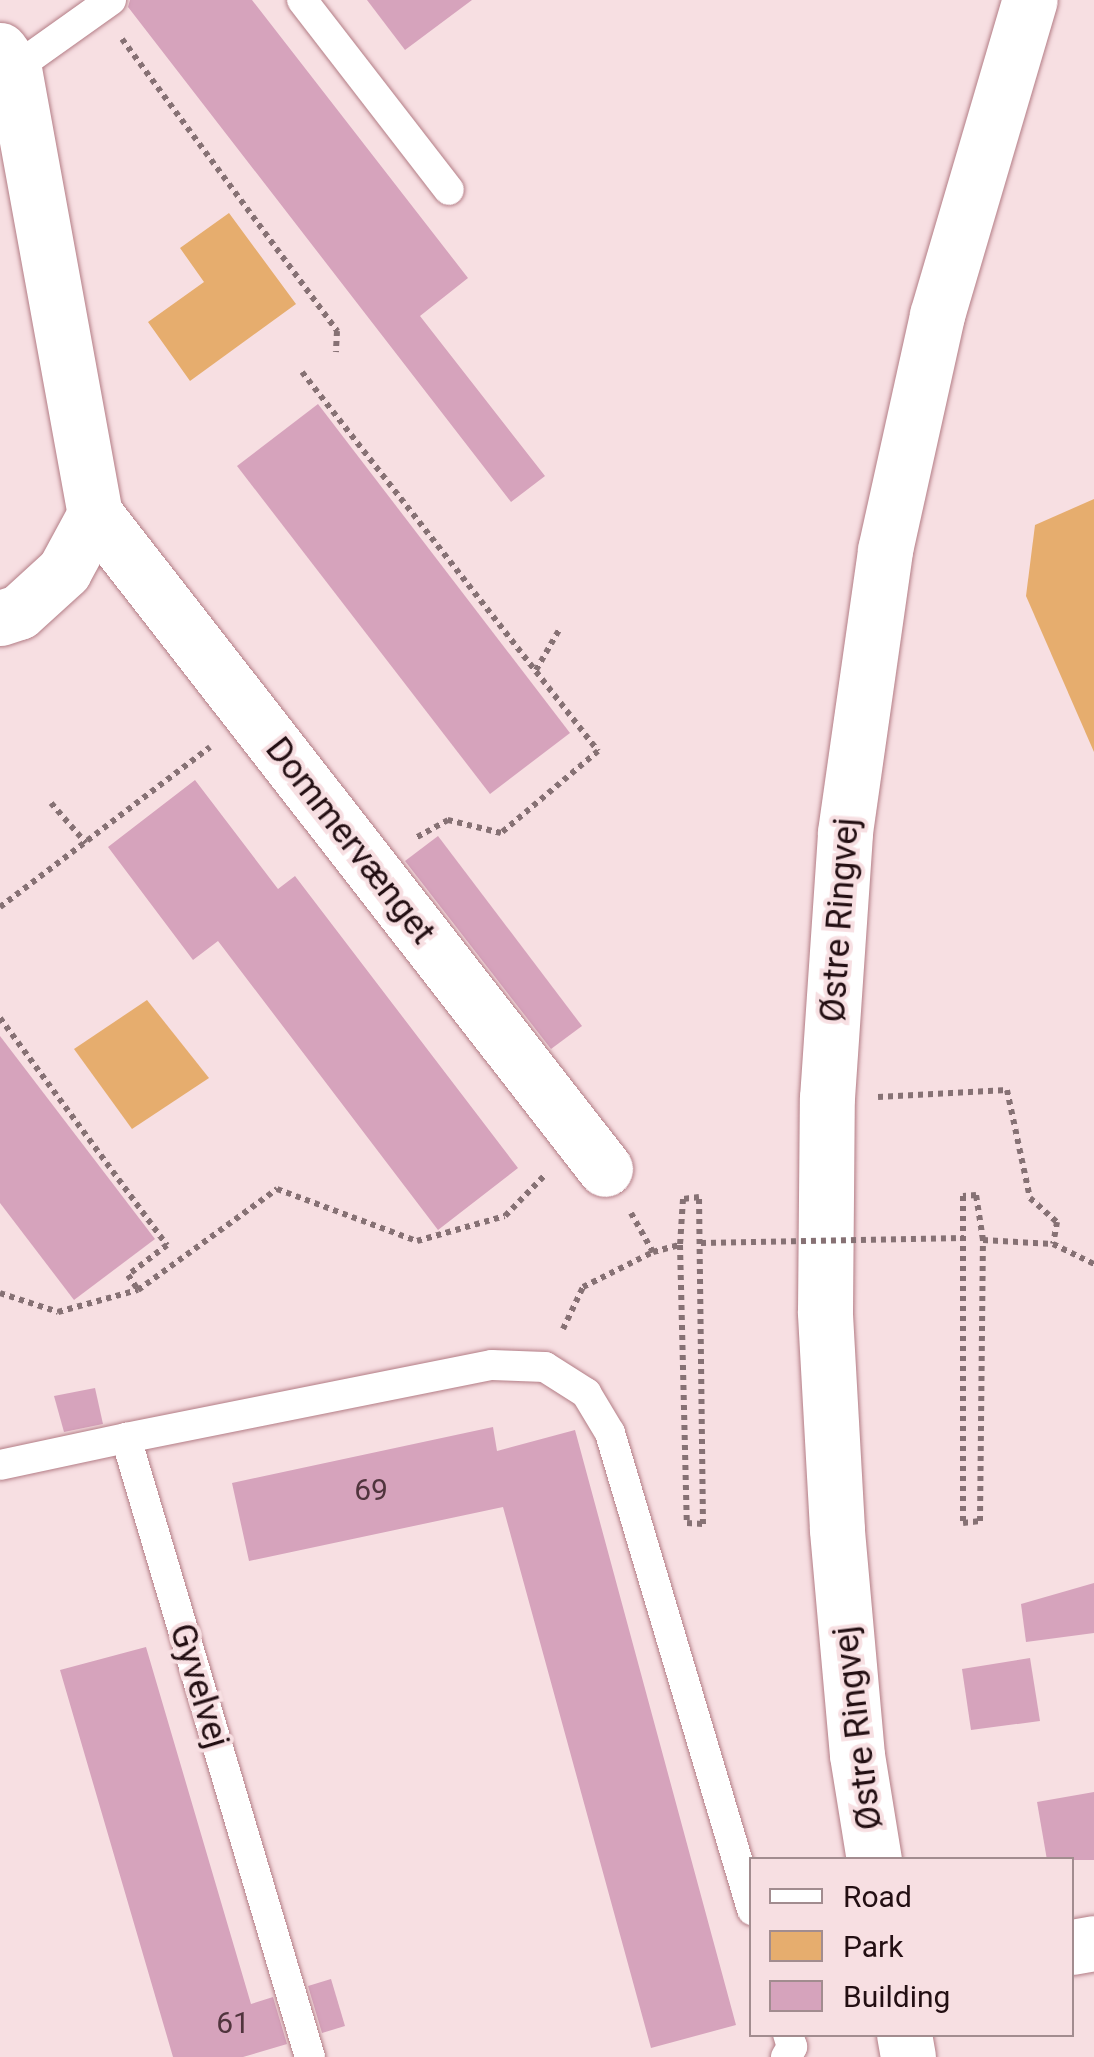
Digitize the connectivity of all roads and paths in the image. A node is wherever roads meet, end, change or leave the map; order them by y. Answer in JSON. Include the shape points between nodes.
{"nodes":[{"id":1,"x":302,"y":0,"type":"edge"},
{"id":2,"x":1030,"y":0,"type":"edge"},
{"id":3,"x":105,"y":4,"type":"edge"},
{"id":4,"x":7,"y":60,"type":"edge"},
{"id":5,"x":449,"y":190,"type":"dead end"},
{"id":6,"x":336,"y":352,"type":"dead end"},
{"id":7,"x":302,"y":372,"type":"dead end"},
{"id":8,"x":95,"y":514,"type":"junction"},
{"id":9,"x":0,"y":618,"type":"edge"},
{"id":10,"x":559,"y":630,"type":"dead end"},
{"id":11,"x":536,"y":670,"type":"junction"},
{"id":12,"x":252,"y":715,"type":"junction"},
{"id":13,"x":50,"y":803,"type":"dead end"},
{"id":14,"x":86,"y":843,"type":"junction"},
{"id":15,"x":368,"y":864,"type":"junction"},
{"id":16,"x":0,"y":907,"type":"edge"},
{"id":17,"x":0,"y":1018,"type":"edge"},
{"id":18,"x":827,"y":1098,"type":"junction"},
{"id":19,"x":593,"y":1154,"type":"junction"},
{"id":20,"x":964,"y":1238,"type":"junction"},
{"id":21,"x":983,"y":1240,"type":"junction"},
{"id":22,"x":701,"y":1243,"type":"junction"},
{"id":23,"x":1053,"y":1244,"type":"junction"},
{"id":24,"x":680,"y":1245,"type":"junction"},
{"id":25,"x":654,"y":1252,"type":"junction"},
{"id":26,"x":1094,"y":1264,"type":"edge"},
{"id":27,"x":138,"y":1290,"type":"junction"},
{"id":28,"x":0,"y":1293,"type":"edge"},
{"id":29,"x":545,"y":1367,"type":"junction"},
{"id":30,"x":126,"y":1438,"type":"junction"},
{"id":31,"x":0,"y":1464,"type":"edge"},
{"id":32,"x":874,"y":1857,"type":"edge"},
{"id":33,"x":749,"y":1900,"type":"edge"},
{"id":34,"x":310,"y":2057,"type":"edge"}],
"edges":[{"from":1,"to":5,"type":"lane"},
{"from":2,"to":18,"type":"main road","name":"Østre Ringvej","via":[[937,315],[885,550],[845,832]]},
{"from":3,"to":4,"type":"lane","name":"Dommervænget"},
{"from":3,"to":6,"type":"path","via":[[337,331]]},
{"from":4,"to":8,"type":"main road","name":"Dommervænget"},
{"from":7,"to":11,"type":"path"},
{"from":8,"to":9,"type":"main road","via":[[64,570],[19,612]]},
{"from":8,"to":12,"type":"main road","name":"Dommervænget"},
{"from":10,"to":11,"type":"path"},
{"from":11,"to":15,"type":"path","via":[[598,750],[501,833],[448,820]]},
{"from":12,"to":14,"type":"path"},
{"from":12,"to":15,"type":"main road","name":"Dommervænget"},
{"from":13,"to":14,"type":"path"},
{"from":14,"to":16,"type":"path"},
{"from":15,"to":19,"type":"main road","name":"Dommervænget"},
{"from":17,"to":27,"type":"path","via":[[167,1245],[128,1274]]},
{"from":18,"to":23,"type":"path","via":[[1007,1090],[1030,1198],[1057,1222]]},
{"from":18,"to":32,"type":"main road","name":"Østre Ringvej","via":[[825,1311],[837,1530],[857,1755]]},
{"from":19,"to":25,"type":"path"},
{"from":19,"to":27,"type":"path","via":[[504,1216],[417,1241],[277,1188]]},
{"from":20,"to":21,"type":"path","via":[[963,1196],[976,1195]]},
{"from":20,"to":21,"type":"path","via":[[962,1523],[980,1521]]},
{"from":20,"to":22,"type":"path","bridge":true},
{"from":21,"to":23,"type":"path"},
{"from":22,"to":24,"type":"path","via":[[700,1197],[684,1199]]},
{"from":22,"to":24,"type":"path","via":[[703,1524],[687,1523]]},
{"from":23,"to":26,"type":"path"},
{"from":24,"to":25,"type":"path"},
{"from":25,"to":29,"type":"path","via":[[582,1287]]},
{"from":27,"to":28,"type":"path","via":[[58,1312]]},
{"from":29,"to":30,"type":"lane","via":[[492,1365]]},
{"from":29,"to":33,"type":"lane","via":[[586,1393],[610,1433]]},
{"from":30,"to":31,"type":"lane"},
{"from":30,"to":34,"type":"lane","name":"Gyvelvej"}]}
